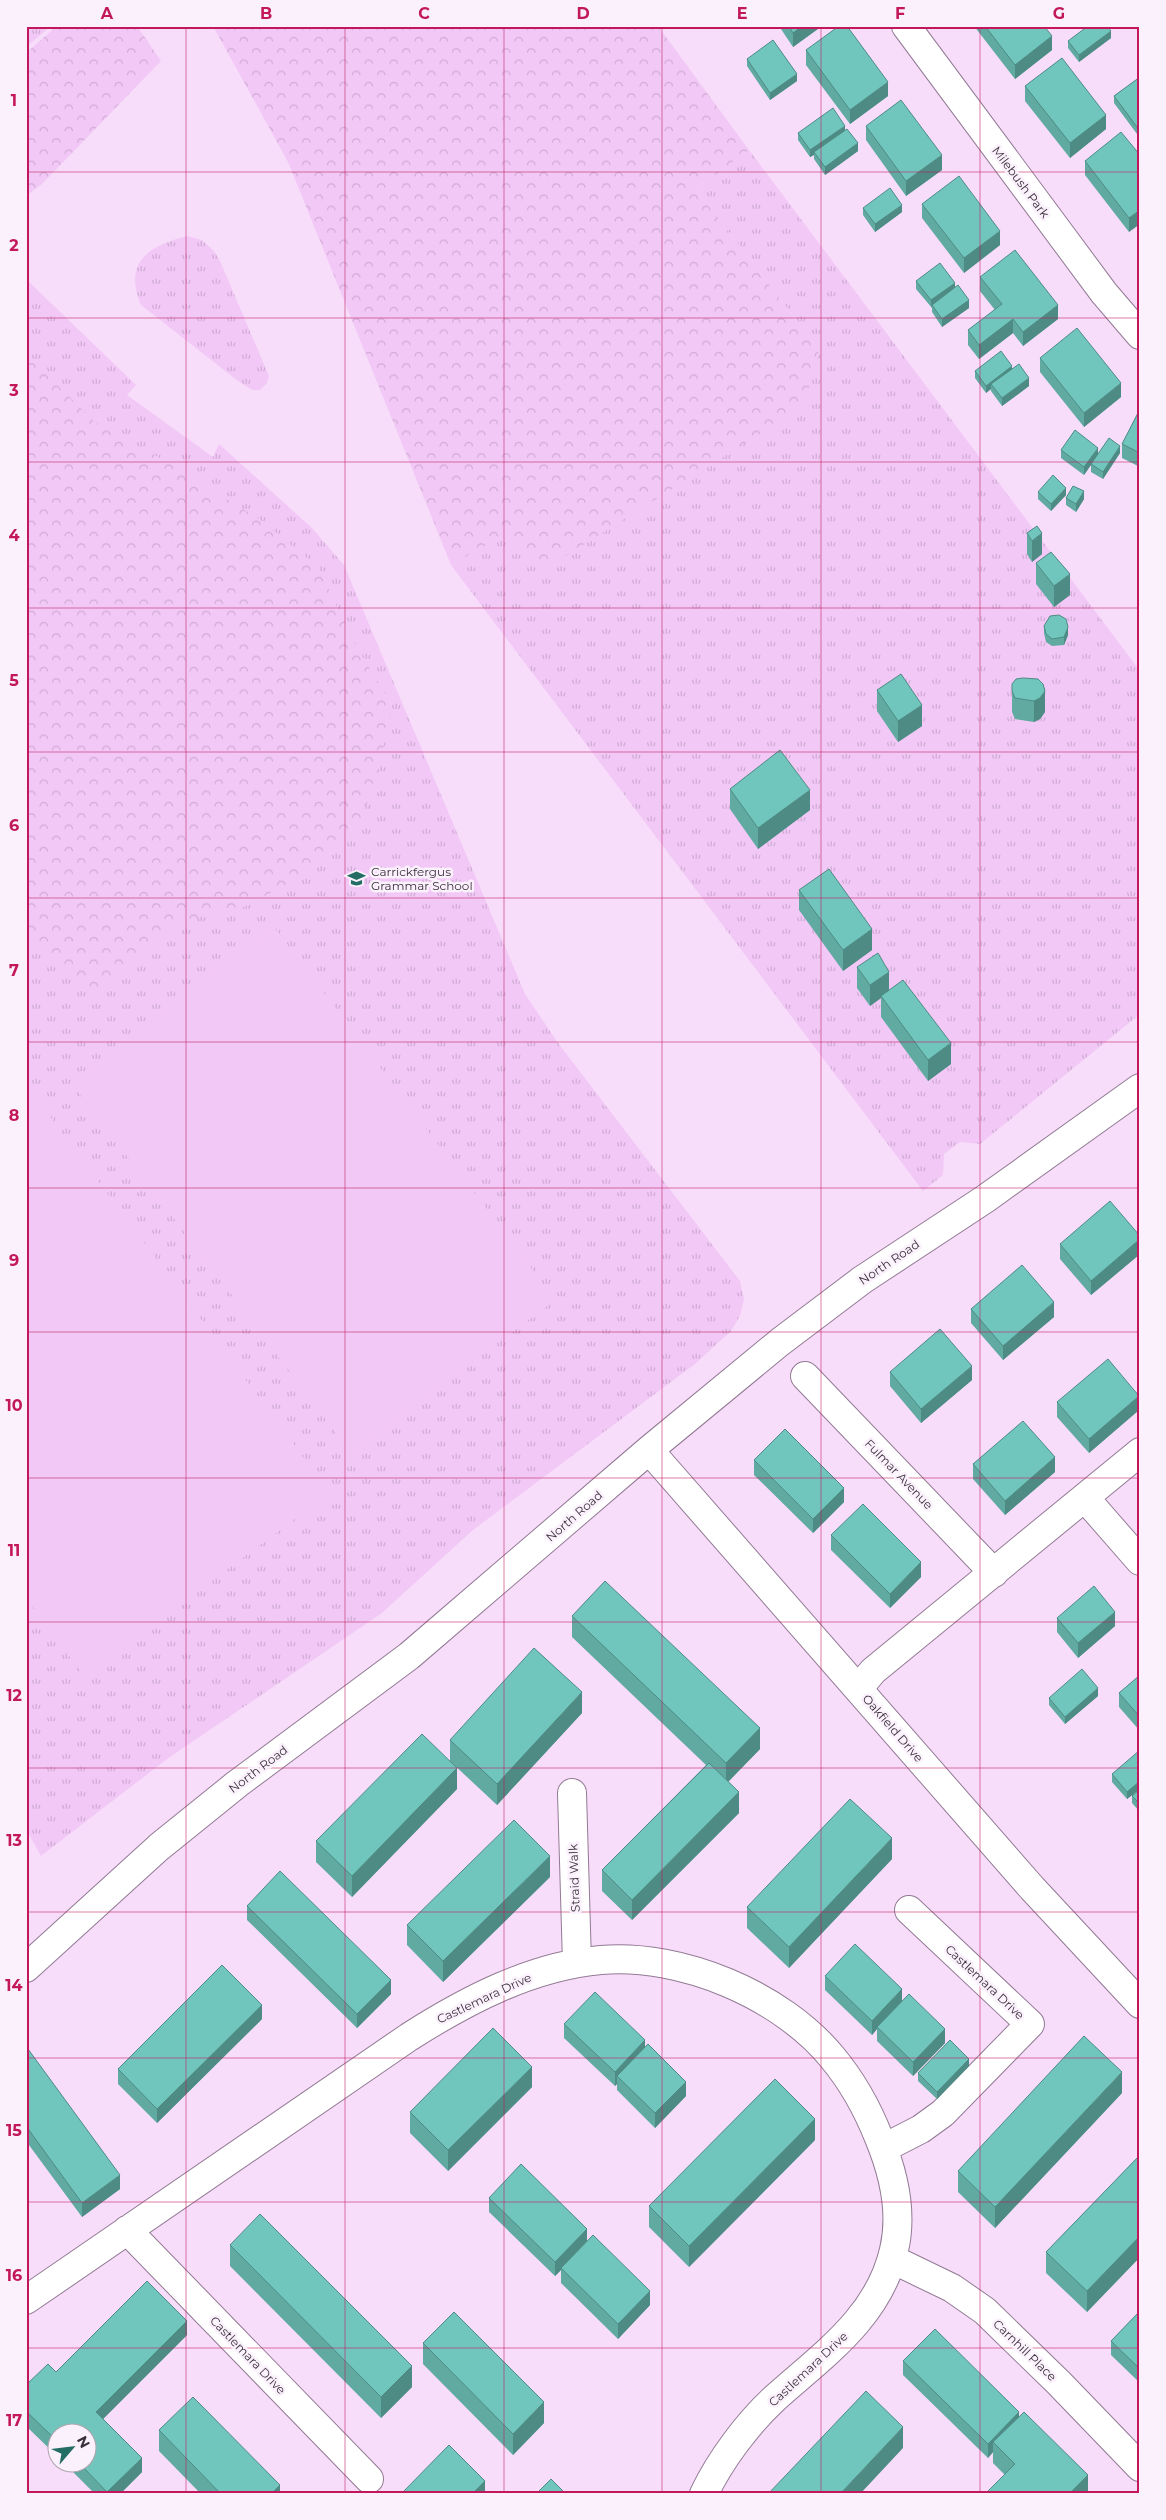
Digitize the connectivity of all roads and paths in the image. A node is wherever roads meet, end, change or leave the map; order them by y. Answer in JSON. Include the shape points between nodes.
{"nodes":[{"id":1,"x":906,"y":26,"type":"edge"},
{"id":2,"x":1140,"y":335,"type":"edge"},
{"id":3,"x":1140,"y":1088,"type":"edge"},
{"id":4,"x":805,"y":1376,"type":"dead end"},
{"id":5,"x":649,"y":1450,"type":"junction"},
{"id":6,"x":1140,"y":1452,"type":"edge"},
{"id":7,"x":1085,"y":1498,"type":"junction"},
{"id":8,"x":1140,"y":1561,"type":"edge"},
{"id":9,"x":994,"y":1573,"type":"junction"},
{"id":10,"x":858,"y":1689,"type":"junction"},
{"id":11,"x":572,"y":1793,"type":"dead end"},
{"id":12,"x":908,"y":1910,"type":"dead end"},
{"id":13,"x":577,"y":1963,"type":"junction"},
{"id":14,"x":26,"y":1968,"type":"edge"},
{"id":15,"x":1140,"y":2004,"type":"edge"},
{"id":16,"x":884,"y":2148,"type":"junction"},
{"id":17,"x":127,"y":2230,"type":"junction"},
{"id":18,"x":892,"y":2259,"type":"junction"},
{"id":19,"x":26,"y":2300,"type":"edge"},
{"id":20,"x":1140,"y":2467,"type":"edge"},
{"id":21,"x":369,"y":2479,"type":"dead end"},
{"id":22,"x":704,"y":2494,"type":"edge"}],
"edges":[{"from":1,"to":2,"type":"street","name":"Milebush Park","via":[[1104,293]]},
{"from":3,"to":5,"type":"street","name":"North Road","via":[[985,1199],[862,1280],[780,1342]]},
{"from":4,"to":9,"type":"street","name":"Fulmar Avenue"},
{"from":5,"to":10,"type":"street","name":"Oakfield Drive"},
{"from":5,"to":14,"type":"street","name":"North Road","via":[[408,1656],[237,1784],[159,1847]]},
{"from":6,"to":7,"type":"street"},
{"from":7,"to":8,"type":"street"},
{"from":7,"to":9,"type":"street"},
{"from":9,"to":10,"type":"street","via":[[873,1671]]},
{"from":10,"to":15,"type":"street","name":"Oakfield Drive","via":[[1032,1888]]},
{"from":11,"to":13,"type":"street","name":"Straid Walk"},
{"from":12,"to":16,"type":"street","name":"Castlemara Drive","via":[[1030,2024],[943,2113],[921,2129]]},
{"from":13,"to":16,"type":"street","name":"Castlemara Drive","via":[[627,1960],[672,1965],[724,1982],[768,2005],[797,2024],[831,2056],[860,2099]]},
{"from":13,"to":17,"type":"street","name":"Castlemara Drive","via":[[522,1979],[458,2007]]},
{"from":16,"to":18,"type":"street","name":"Castlemara Drive","via":[[897,2203]]},
{"from":17,"to":19,"type":"street","name":"Castlemara Drive"},
{"from":17,"to":21,"type":"street","name":"Castlemara Drive"},
{"from":18,"to":20,"type":"street","name":"Carnhill Place","via":[[952,2288],[985,2311]]},
{"from":18,"to":22,"type":"street","name":"Castlemara Drive","via":[[861,2318],[828,2353],[760,2414],[726,2457]]}]}
